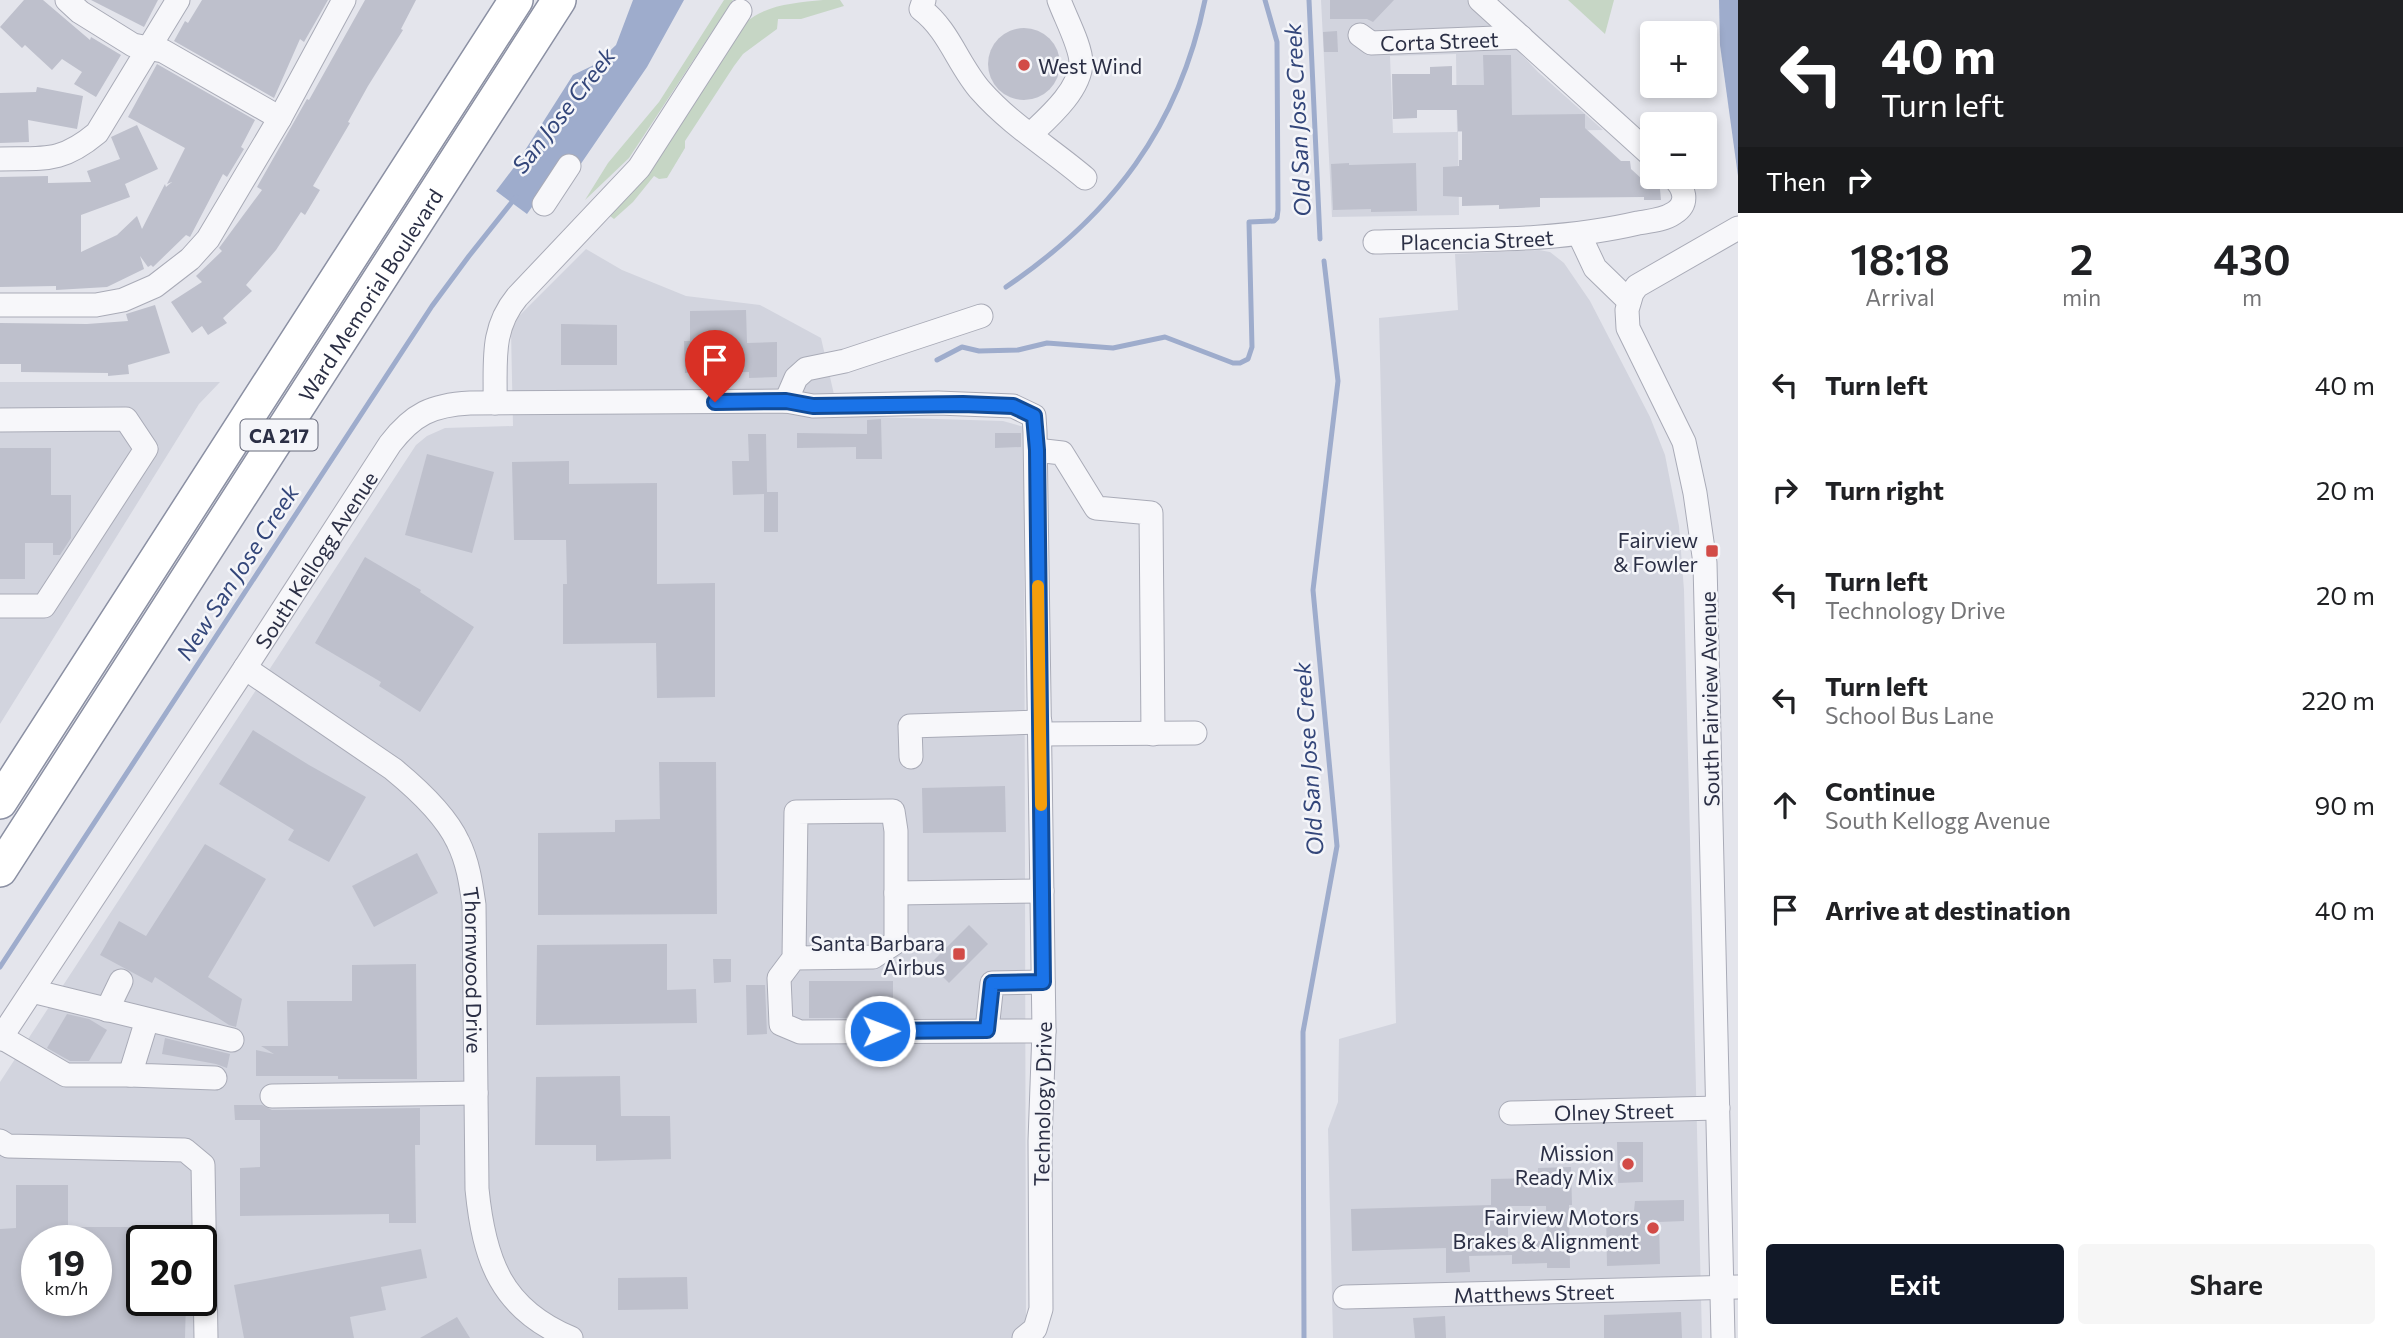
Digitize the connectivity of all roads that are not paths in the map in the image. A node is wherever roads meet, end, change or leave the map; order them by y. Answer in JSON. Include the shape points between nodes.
{"nodes":[{"id":1,"x":67,"y":0,"type":"edge"},
{"id":2,"x":178,"y":0,"type":"edge"},
{"id":3,"x":344,"y":0,"type":"edge"},
{"id":4,"x":516,"y":0,"type":"edge"},
{"id":5,"x":559,"y":0,"type":"edge"},
{"id":6,"x":925,"y":0,"type":"edge"},
{"id":7,"x":1059,"y":0,"type":"edge"},
{"id":8,"x":1480,"y":0,"type":"edge"},
{"id":9,"x":740,"y":11,"type":"dead end"},
{"id":10,"x":1360,"y":35,"type":"dead end"},
{"id":11,"x":1521,"y":37,"type":"junction"},
{"id":12,"x":150,"y":48,"type":"junction"},
{"id":13,"x":280,"y":117,"type":"junction"},
{"id":14,"x":1031,"y":134,"type":"junction"},
{"id":15,"x":1640,"y":145,"type":"edge"},
{"id":16,"x":0,"y":159,"type":"edge"},
{"id":17,"x":569,"y":166,"type":"dead end"},
{"id":18,"x":1084,"y":178,"type":"dead end"},
{"id":19,"x":1683,"y":189,"type":"edge"},
{"id":20,"x":544,"y":204,"type":"dead end"},
{"id":21,"x":1734,"y":231,"type":"edge"},
{"id":22,"x":1579,"y":234,"type":"junction"},
{"id":23,"x":1375,"y":242,"type":"dead end"},
{"id":24,"x":1629,"y":301,"type":"junction"},
{"id":25,"x":0,"y":305,"type":"edge"},
{"id":26,"x":981,"y":316,"type":"dead end"},
{"id":27,"x":786,"y":401,"type":"junction"},
{"id":28,"x":495,"y":403,"type":"junction"},
{"id":29,"x":1034,"y":416,"type":"joint"},
{"id":30,"x":0,"y":420,"type":"edge"},
{"id":31,"x":1037,"y":450,"type":"junction"},
{"id":32,"x":0,"y":606,"type":"edge"},
{"id":33,"x":245,"y":668,"type":"junction"},
{"id":34,"x":1040,"y":728,"type":"junction"},
{"id":35,"x":1195,"y":733,"type":"dead end"},
{"id":36,"x":1153,"y":734,"type":"junction"},
{"id":37,"x":911,"y":757,"type":"dead end"},
{"id":38,"x":0,"y":802,"type":"edge"},
{"id":39,"x":0,"y":870,"type":"edge"},
{"id":40,"x":1042,"y":891,"type":"junction"},
{"id":41,"x":896,"y":893,"type":"junction"},
{"id":42,"x":794,"y":958,"type":"junction"},
{"id":43,"x":121,"y":981,"type":"dead end"},
{"id":44,"x":1043,"y":982,"type":"junction"},
{"id":45,"x":32,"y":991,"type":"junction"},
{"id":46,"x":107,"y":1010,"type":"junction"},
{"id":47,"x":147,"y":1020,"type":"junction"},
{"id":48,"x":987,"y":1030,"type":"junction"},
{"id":49,"x":1044,"y":1031,"type":"junction"},
{"id":50,"x":0,"y":1038,"type":"edge"},
{"id":51,"x":232,"y":1040,"type":"dead end"},
{"id":52,"x":130,"y":1075,"type":"junction"},
{"id":53,"x":215,"y":1078,"type":"dead end"},
{"id":54,"x":476,"y":1093,"type":"junction"},
{"id":55,"x":272,"y":1096,"type":"dead end"},
{"id":56,"x":1718,"y":1108,"type":"junction"},
{"id":57,"x":1511,"y":1113,"type":"dead end"},
{"id":58,"x":0,"y":1141,"type":"edge"},
{"id":59,"x":1730,"y":1288,"type":"edge"},
{"id":60,"x":1345,"y":1297,"type":"dead end"},
{"id":61,"x":1030,"y":1334,"type":"edge"},
{"id":62,"x":206,"y":1338,"type":"edge"},
{"id":63,"x":571,"y":1338,"type":"edge"},
{"id":64,"x":1723,"y":1338,"type":"edge"}],
"edges":[{"from":1,"to":12,"type":"street","via":[[133,45]]},
{"from":2,"to":12,"type":"street"},
{"from":3,"to":13,"type":"street"},
{"from":4,"to":38,"type":"highway","name":"Ward Memorial Boulevard","number":"CA 217"},
{"from":5,"to":39,"type":"highway","name":"Ward Memorial Boulevard","number":"CA 217"},
{"from":6,"to":14,"type":"street","via":[[921,9],[937,22],[981,91]]},
{"from":7,"to":14,"type":"street","via":[[1080,69],[1061,104]]},
{"from":8,"to":11,"type":"street"},
{"from":9,"to":28,"type":"street","via":[[639,168],[504,315],[497,337]]},
{"from":10,"to":11,"type":"street","name":"Corta Street","via":[[1371,43]]},
{"from":11,"to":15,"type":"street"},
{"from":12,"to":13,"type":"street"},
{"from":12,"to":16,"type":"street","via":[[97,133],[78,148],[61,156]]},
{"from":13,"to":25,"type":"street","via":[[208,239],[163,280],[123,300],[96,305]]},
{"from":14,"to":18,"type":"street"},
{"from":17,"to":20,"type":"street"},
{"from":19,"to":22,"type":"street","via":[[1681,206],[1674,213]]},
{"from":21,"to":24,"type":"street","via":[[1644,281]]},
{"from":22,"to":23,"type":"street","name":"Placencia Street"},
{"from":22,"to":24,"type":"street","via":[[1595,268]]},
{"from":24,"to":56,"type":"street","name":"South Fairview Avenue","via":[[1626,320],[1631,336],[1684,442],[1703,552]]},
{"from":26,"to":27,"type":"street","via":[[845,361],[806,369]]},
{"from":27,"to":28,"type":"street","name":"South Kellogg Avenue"},
{"from":27,"to":29,"type":"street","name":"South Kellogg Avenue","via":[[813,406],[1001,405]]},
{"from":28,"to":33,"type":"street","name":"South Kellogg Avenue","via":[[440,406],[420,414],[398,433]]},
{"from":29,"to":31,"type":"street","name":"Technology Drive"},
{"from":30,"to":32,"type":"street","via":[[126,419],[146,449],[44,606]]},
{"from":31,"to":34,"type":"street","name":"Technology Drive"},
{"from":31,"to":36,"type":"street","via":[[1062,453],[1096,508],[1152,513]]},
{"from":33,"to":45,"type":"street","name":"South Kellogg Avenue"},
{"from":33,"to":54,"type":"street","name":"Thornwood Drive","via":[[410,782],[458,841],[474,905]]},
{"from":34,"to":36,"type":"street"},
{"from":34,"to":37,"type":"street","via":[[910,726]]},
{"from":34,"to":40,"type":"street","name":"Technology Drive"},
{"from":35,"to":36,"type":"street"},
{"from":40,"to":41,"type":"street"},
{"from":40,"to":44,"type":"street","name":"Technology Drive"},
{"from":41,"to":42,"type":"street","via":[[896,942],[873,957]]},
{"from":41,"to":42,"type":"street","via":[[893,811],[796,812]]},
{"from":42,"to":48,"type":"street","via":[[779,978],[781,1024],[800,1032]]},
{"from":43,"to":46,"type":"street"},
{"from":44,"to":48,"type":"street","via":[[992,983]]},
{"from":44,"to":49,"type":"street","name":"Technology Drive"},
{"from":45,"to":46,"type":"street"},
{"from":45,"to":50,"type":"street","name":"South Kellogg Avenue"},
{"from":46,"to":47,"type":"street"},
{"from":47,"to":51,"type":"street"},
{"from":47,"to":52,"type":"street"},
{"from":48,"to":49,"type":"street"},
{"from":49,"to":61,"type":"street","name":"Technology Drive","via":[[1041,1309]]},
{"from":50,"to":52,"type":"street","via":[[66,1074]]},
{"from":52,"to":53,"type":"street"},
{"from":54,"to":55,"type":"street"},
{"from":54,"to":63,"type":"street","name":"Thornwood Drive","via":[[477,1189],[489,1256],[512,1295],[532,1315]]},
{"from":56,"to":57,"type":"street","name":"Olney Street"},
{"from":56,"to":59,"type":"street","name":"South Fairview Avenue"},
{"from":58,"to":62,"type":"street","via":[[8,1146],[185,1150],[203,1165]]},
{"from":59,"to":60,"type":"street","name":"Matthews Street"},
{"from":59,"to":64,"type":"street","name":"South Fairview Avenue"}]}
